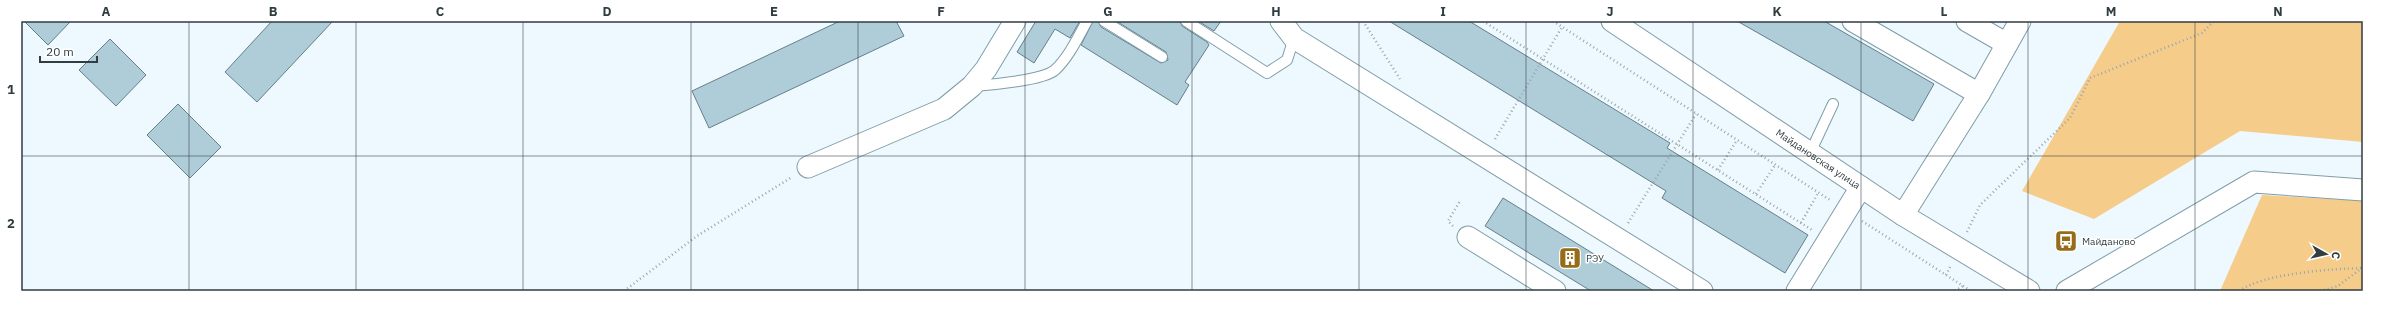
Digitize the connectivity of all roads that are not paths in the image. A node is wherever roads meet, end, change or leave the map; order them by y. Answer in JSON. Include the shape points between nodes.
{"nodes":[{"id":1,"x":1015,"y":21,"type":"edge"},
{"id":2,"x":1087,"y":21,"type":"edge"},
{"id":3,"x":1104,"y":21,"type":"edge"},
{"id":4,"x":1186,"y":21,"type":"edge"},
{"id":5,"x":1281,"y":21,"type":"edge"},
{"id":6,"x":1612,"y":21,"type":"edge"},
{"id":7,"x":1853,"y":21,"type":"edge"},
{"id":8,"x":1967,"y":21,"type":"edge"},
{"id":9,"x":2020,"y":21,"type":"edge"},
{"id":10,"x":1294,"y":38,"type":"junction"},
{"id":11,"x":2007,"y":44,"type":"junction"},
{"id":12,"x":1162,"y":57,"type":"dead end"},
{"id":13,"x":972,"y":86,"type":"junction"},
{"id":14,"x":1979,"y":94,"type":"junction"},
{"id":15,"x":1833,"y":104,"type":"dead end"},
{"id":16,"x":1810,"y":153,"type":"junction"},
{"id":17,"x":808,"y":167,"type":"road end"},
{"id":18,"x":1860,"y":187,"type":"junction"},
{"id":19,"x":2363,"y":190,"type":"edge"},
{"id":20,"x":1903,"y":215,"type":"junction"},
{"id":21,"x":1468,"y":237,"type":"dead end"},
{"id":22,"x":1556,"y":291,"type":"edge"},
{"id":23,"x":1702,"y":291,"type":"edge"},
{"id":24,"x":1797,"y":291,"type":"edge"},
{"id":25,"x":2029,"y":291,"type":"edge"},
{"id":26,"x":2067,"y":291,"type":"edge"}],
"edges":[{"from":1,"to":13,"type":"street","via":[[986,69]]},
{"from":2,"to":13,"type":"lane","via":[[1054,71],[1012,83]]},
{"from":3,"to":12,"type":"lane"},
{"from":4,"to":10,"type":"lane","via":[[1266,73],[1286,60]]},
{"from":5,"to":10,"type":"street"},
{"from":6,"to":16,"type":"street","name":"Майдановская улица"},
{"from":7,"to":14,"type":"street"},
{"from":8,"to":11,"type":"street"},
{"from":9,"to":11,"type":"street"},
{"from":10,"to":23,"type":"street"},
{"from":11,"to":14,"type":"street"},
{"from":13,"to":17,"type":"street","via":[[944,109]]},
{"from":14,"to":20,"type":"street"},
{"from":15,"to":16,"type":"lane"},
{"from":16,"to":18,"type":"street","name":"Майдановская улица"},
{"from":18,"to":20,"type":"street","name":"Майдановская улица"},
{"from":18,"to":24,"type":"street"},
{"from":19,"to":26,"type":"street","via":[[2254,182]]},
{"from":20,"to":25,"type":"street","name":"Майдановская улица"},
{"from":21,"to":22,"type":"street"}]}
